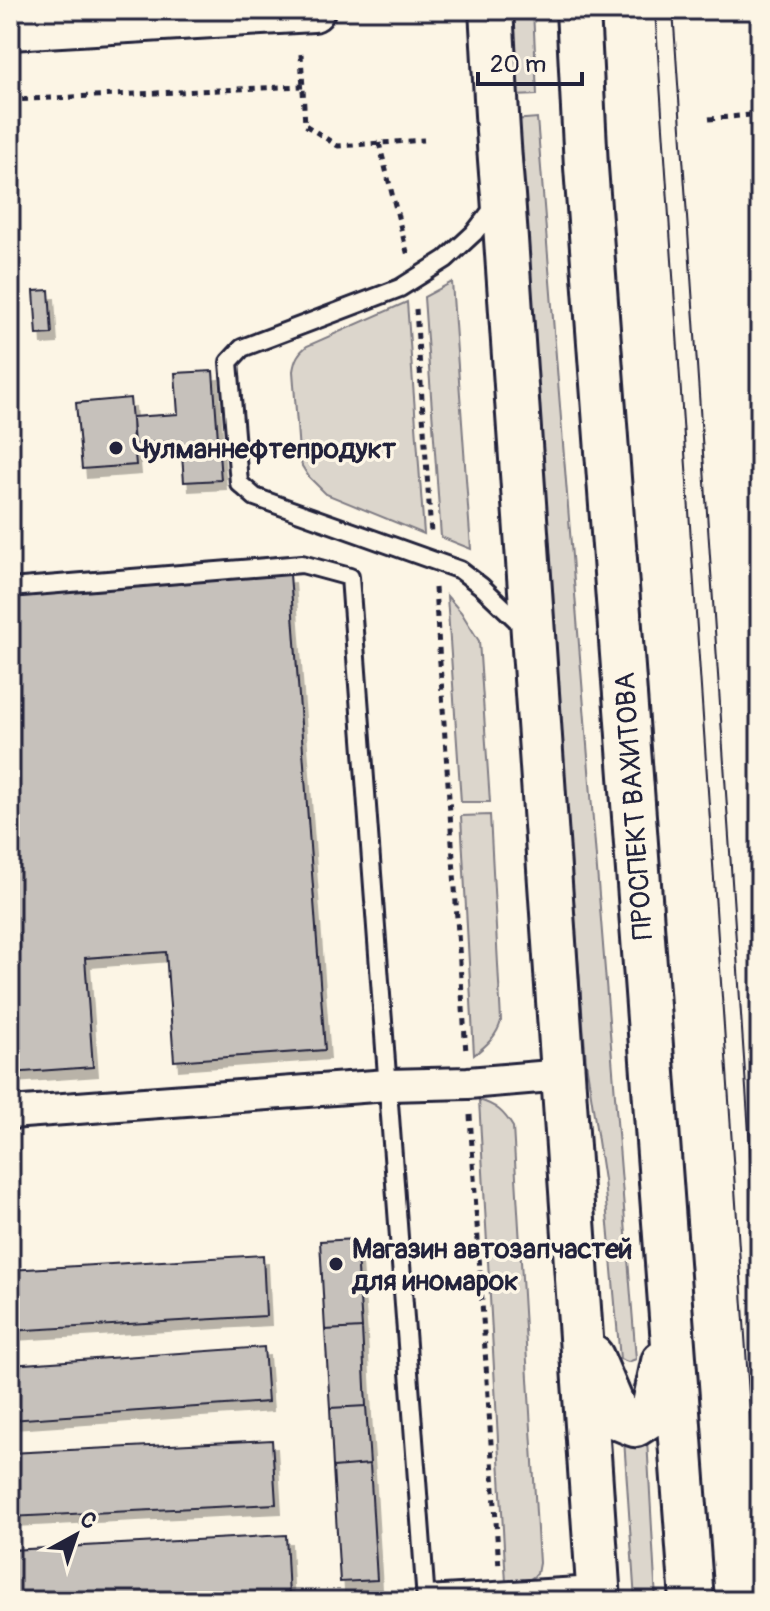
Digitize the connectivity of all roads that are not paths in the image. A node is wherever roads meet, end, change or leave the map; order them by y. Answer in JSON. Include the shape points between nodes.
{"nodes":[{"id":1,"x":313,"y":10,"type":"edge"},
{"id":2,"x":491,"y":10,"type":"edge"},
{"id":3,"x":578,"y":10,"type":"edge"},
{"id":4,"x":10,"y":28,"type":"edge"},
{"id":5,"x":503,"y":195,"type":"junction"},
{"id":6,"x":10,"y":588,"type":"edge"},
{"id":7,"x":533,"y":636,"type":"junction"},
{"id":8,"x":563,"y":1075,"type":"junction"},
{"id":9,"x":388,"y":1085,"type":"junction"},
{"id":10,"x":10,"y":1113,"type":"edge"},
{"id":11,"x":672,"y":1326,"type":"junction"},
{"id":12,"x":580,"y":1328,"type":"junction"},
{"id":13,"x":598,"y":1593,"type":"edge"},
{"id":14,"x":426,"y":1598,"type":"edge"},
{"id":15,"x":692,"y":1601,"type":"edge"}],
"edges":[{"from":1,"to":4,"type":"main road"},
{"from":2,"to":5,"type":"main road"},
{"from":3,"to":11,"type":"main road","name":"ПРОСПЕКТ ВАХИТОВА"},
{"from":5,"to":7,"type":"main road"},
{"from":5,"to":7,"type":"lane","via":[[465,242],[400,288],[242,348],[229,362],[239,483],[255,497],[460,570]]},
{"from":6,"to":9,"type":"lane","via":[[302,564],[350,577]]},
{"from":7,"to":8,"type":"main road"},
{"from":8,"to":9,"type":"street"},
{"from":8,"to":12,"type":"main road"},
{"from":9,"to":10,"type":"street"},
{"from":9,"to":14,"type":"lane"},
{"from":11,"to":12,"type":"main road","via":[[652,1414],[635,1425],[618,1418]]},
{"from":11,"to":15,"type":"main road","name":"ПРОСПЕКТ ВАХИТОВА"},
{"from":12,"to":13,"type":"main road"},
{"from":13,"to":14,"type":"lane","via":[[501,1591]]}]}
